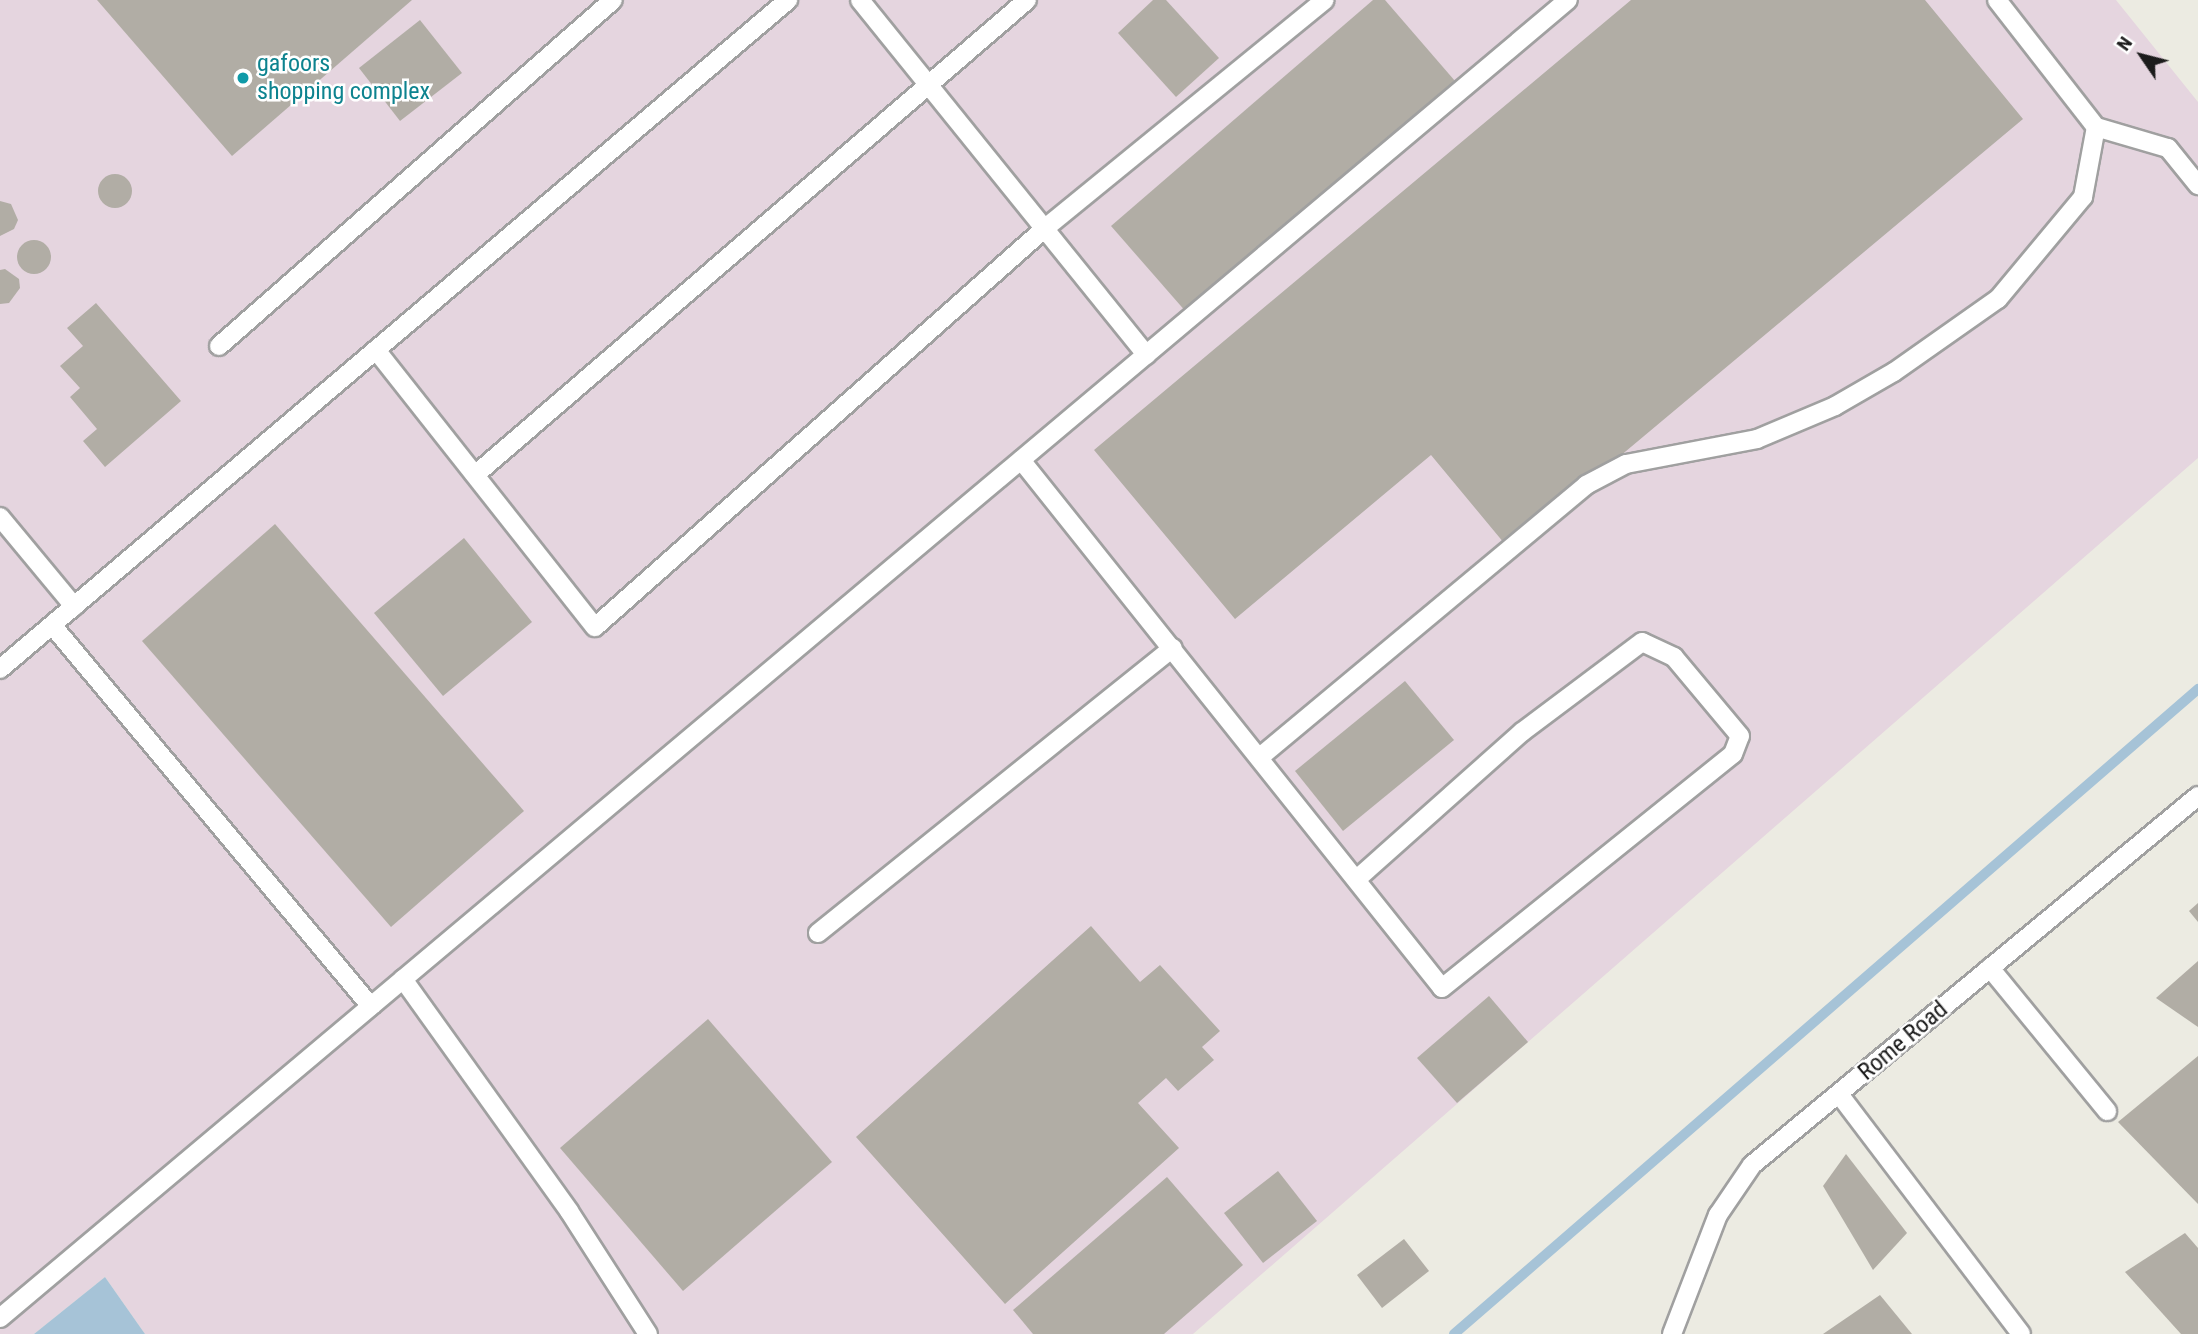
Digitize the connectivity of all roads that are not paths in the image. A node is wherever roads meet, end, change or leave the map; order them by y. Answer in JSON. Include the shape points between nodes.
{"nodes":[{"id":1,"x":613,"y":0,"type":"edge"},
{"id":2,"x":788,"y":0,"type":"edge"},
{"id":3,"x":860,"y":0,"type":"edge"},
{"id":4,"x":1027,"y":0,"type":"edge"},
{"id":5,"x":1325,"y":0,"type":"edge"},
{"id":6,"x":1568,"y":0,"type":"edge"},
{"id":7,"x":1997,"y":0,"type":"edge"},
{"id":8,"x":930,"y":86,"type":"junction"},
{"id":9,"x":2096,"y":127,"type":"junction"},
{"id":10,"x":2198,"y":185,"type":"edge"},
{"id":11,"x":1044,"y":229,"type":"junction"},
{"id":12,"x":219,"y":346,"type":"dead end"},
{"id":13,"x":376,"y":350,"type":"junction"},
{"id":14,"x":1146,"y":355,"type":"junction"},
{"id":15,"x":1021,"y":460,"type":"junction"},
{"id":16,"x":475,"y":475,"type":"junction"},
{"id":17,"x":0,"y":517,"type":"edge"},
{"id":18,"x":74,"y":606,"type":"junction"},
{"id":19,"x":52,"y":625,"type":"junction"},
{"id":20,"x":1172,"y":648,"type":"junction"},
{"id":21,"x":0,"y":669,"type":"edge"},
{"id":22,"x":1260,"y":757,"type":"junction"},
{"id":23,"x":2198,"y":796,"type":"edge"},
{"id":24,"x":1358,"y":878,"type":"junction"},
{"id":25,"x":818,"y":933,"type":"dead end"},
{"id":26,"x":1990,"y":968,"type":"junction"},
{"id":27,"x":403,"y":979,"type":"junction"},
{"id":28,"x":371,"y":1006,"type":"junction"},
{"id":29,"x":1839,"y":1094,"type":"junction"},
{"id":30,"x":2107,"y":1111,"type":"dead end"},
{"id":31,"x":0,"y":1318,"type":"edge"},
{"id":32,"x":648,"y":1334,"type":"edge"},
{"id":33,"x":1672,"y":1334,"type":"edge"},
{"id":34,"x":2021,"y":1334,"type":"edge"}],
"edges":[{"from":1,"to":12,"type":"lane"},
{"from":2,"to":13,"type":"lane"},
{"from":3,"to":8,"type":"lane"},
{"from":4,"to":8,"type":"lane"},
{"from":5,"to":11,"type":"lane"},
{"from":6,"to":14,"type":"lane"},
{"from":7,"to":9,"type":"lane"},
{"from":8,"to":11,"type":"lane"},
{"from":8,"to":16,"type":"lane"},
{"from":9,"to":10,"type":"lane","via":[[2168,148]]},
{"from":9,"to":22,"type":"lane","via":[[2082,197],[1998,299],[1894,372],[1835,406],[1757,439],[1626,464],[1586,485]]},
{"from":11,"to":14,"type":"lane"},
{"from":11,"to":16,"type":"lane","via":[[595,627]]},
{"from":13,"to":16,"type":"lane"},
{"from":13,"to":18,"type":"lane"},
{"from":14,"to":15,"type":"lane"},
{"from":15,"to":20,"type":"lane"},
{"from":15,"to":27,"type":"lane"},
{"from":17,"to":18,"type":"lane"},
{"from":18,"to":19,"type":"lane"},
{"from":19,"to":21,"type":"lane"},
{"from":19,"to":28,"type":"lane"},
{"from":20,"to":22,"type":"lane"},
{"from":20,"to":25,"type":"lane"},
{"from":22,"to":24,"type":"lane"},
{"from":23,"to":26,"type":"lane","name":"Rome Road"},
{"from":24,"to":24,"type":"lane","via":[[1522,732],[1642,642],[1674,657],[1740,736],[1733,754],[1442,988]]},
{"from":26,"to":29,"type":"lane","name":"Rome Road"},
{"from":26,"to":30,"type":"lane"},
{"from":27,"to":28,"type":"lane"},
{"from":27,"to":32,"type":"lane","via":[[569,1212]]},
{"from":28,"to":31,"type":"lane"},
{"from":29,"to":33,"type":"lane","name":"Rome Road","via":[[1752,1165],[1718,1215]]},
{"from":29,"to":34,"type":"lane"}]}
